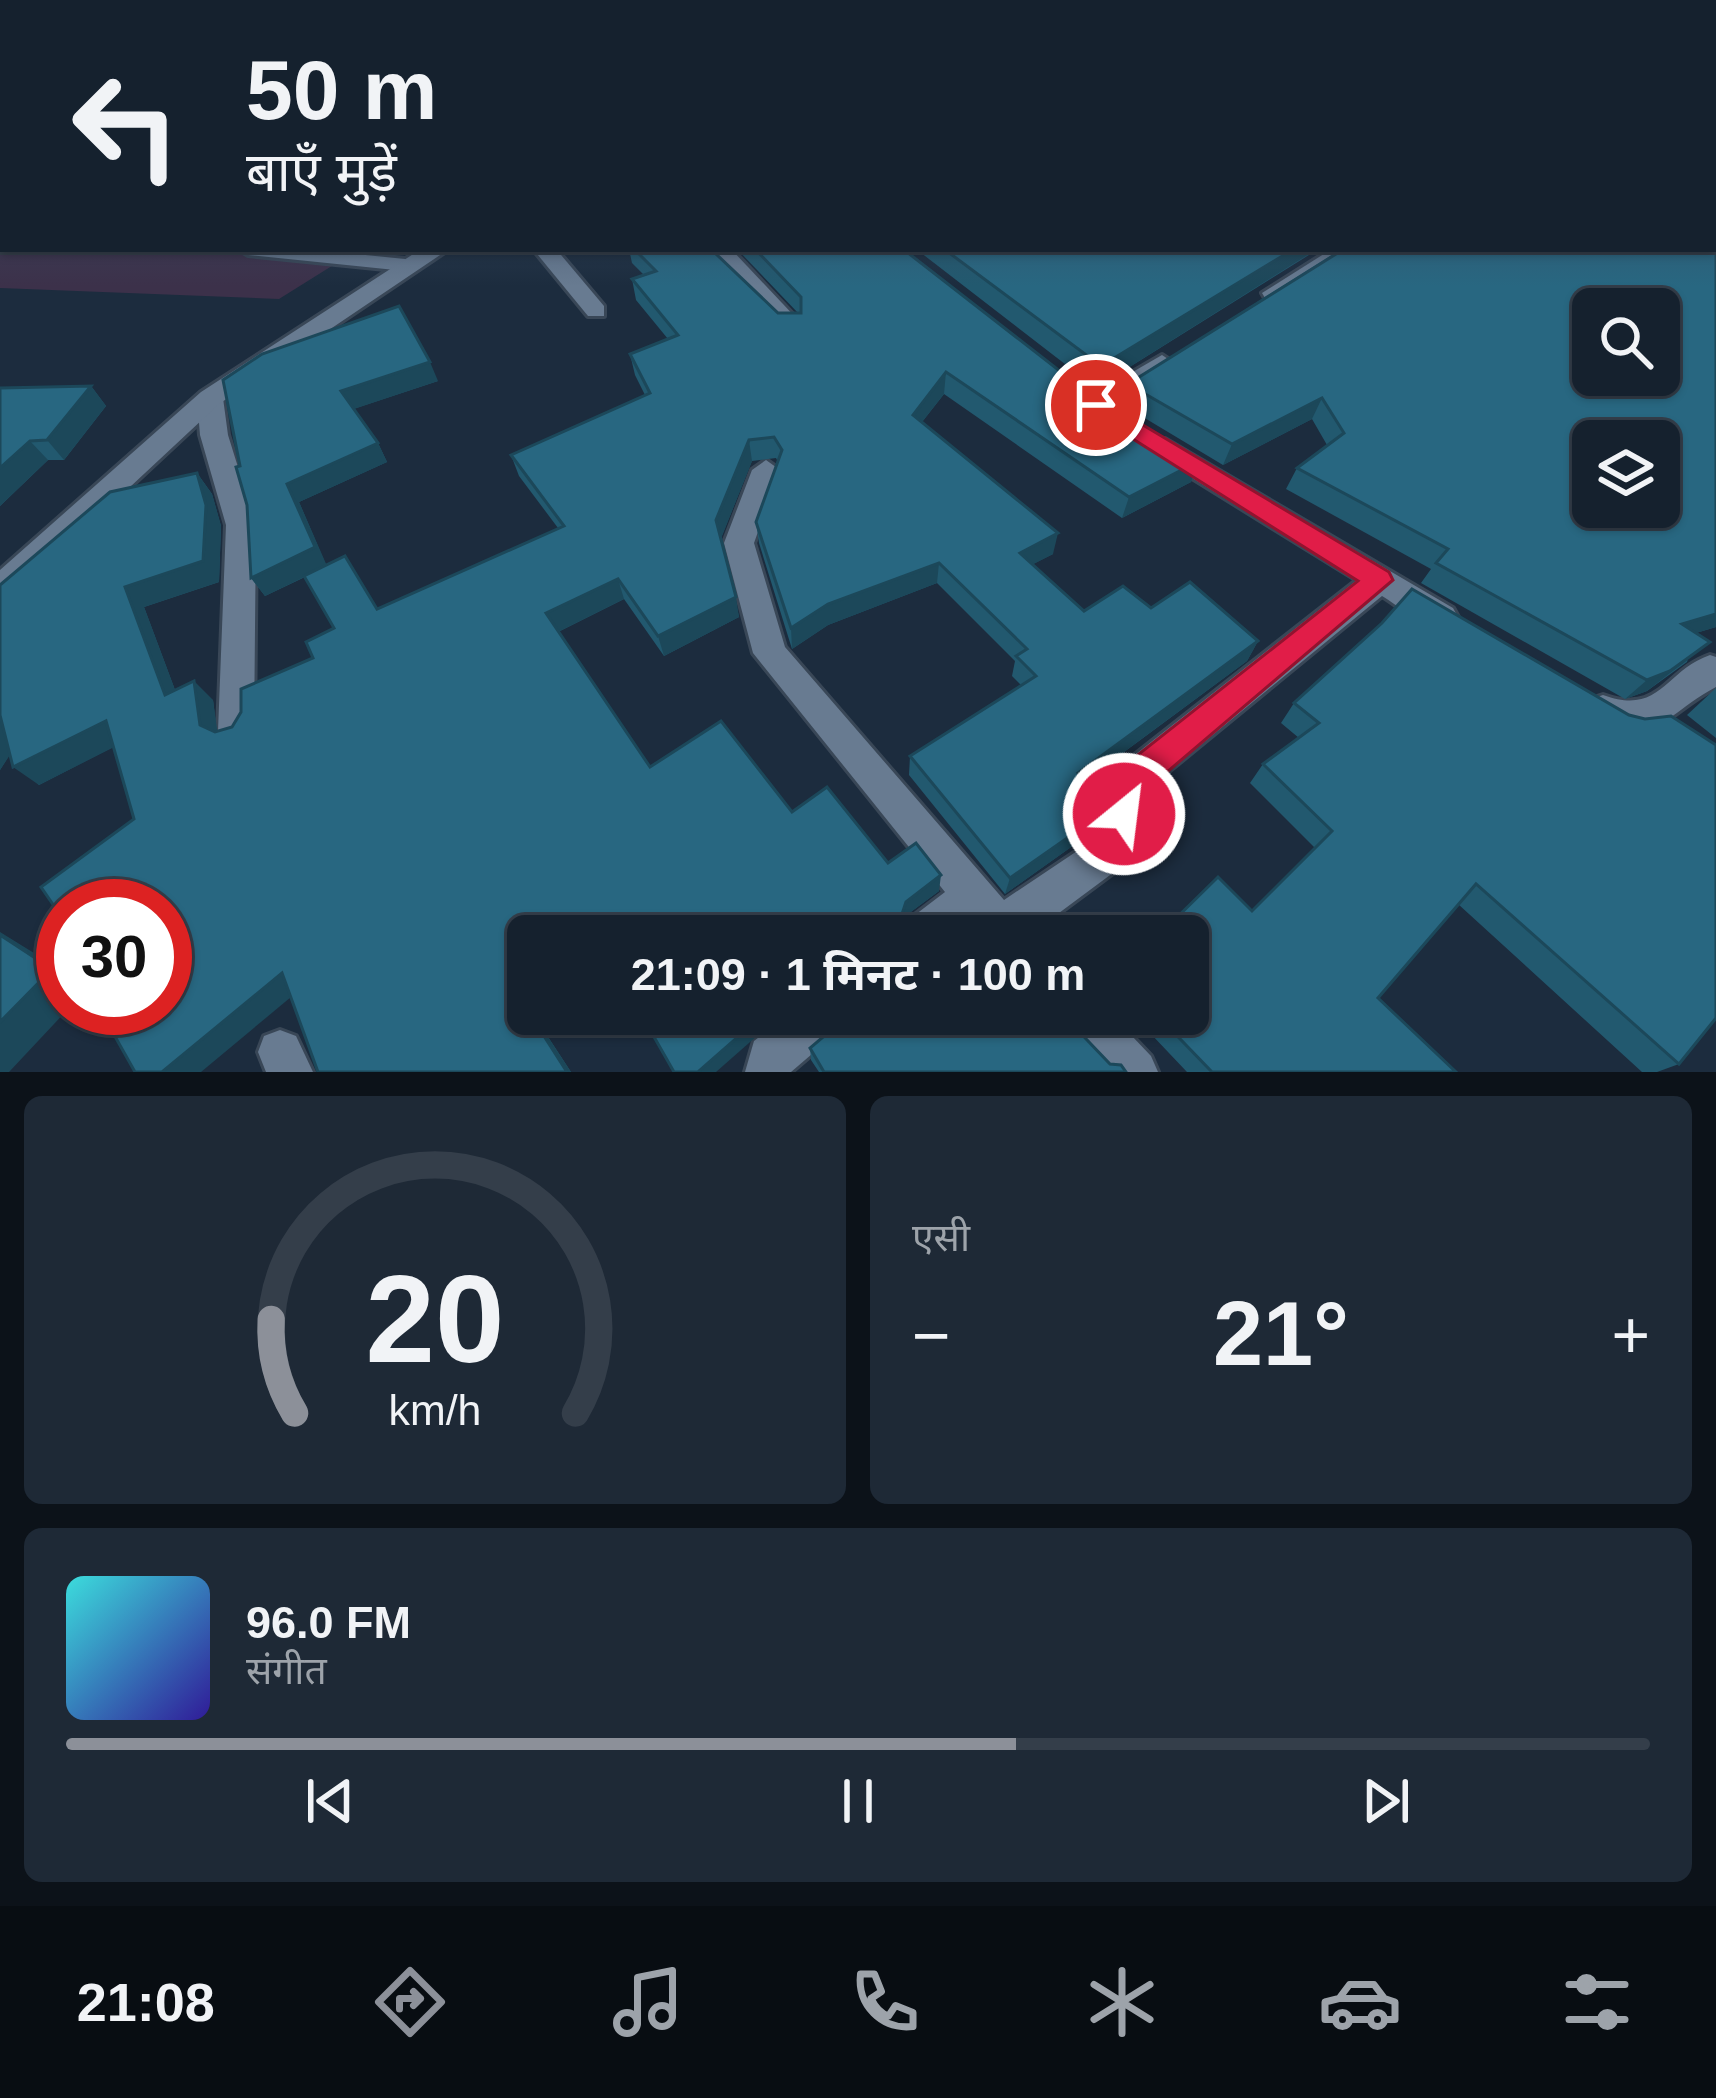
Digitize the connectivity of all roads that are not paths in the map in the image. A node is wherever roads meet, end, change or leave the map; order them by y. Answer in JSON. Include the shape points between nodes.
{"nodes":[{"id":1,"x":277,"y":252,"type":"edge"},
{"id":2,"x":432,"y":252,"type":"edge"},
{"id":3,"x":547,"y":252,"type":"edge"},
{"id":4,"x":722,"y":252,"type":"edge"},
{"id":5,"x":1327,"y":259,"type":"edge"},
{"id":6,"x":405,"y":265,"type":"junction"},
{"id":7,"x":1250,"y":308,"type":"edge"},
{"id":8,"x":596,"y":311,"type":"dead end"},
{"id":9,"x":791,"y":326,"type":"edge"},
{"id":10,"x":1192,"y":344,"type":"edge"},
{"id":11,"x":210,"y":398,"type":"junction"},
{"id":12,"x":766,"y":470,"type":"dead end"},
{"id":13,"x":1379,"y":580,"type":"junction"},
{"id":14,"x":0,"y":589,"type":"edge"},
{"id":15,"x":1459,"y":627,"type":"edge"},
{"id":16,"x":1716,"y":673,"type":"edge"},
{"id":17,"x":1580,"y":696,"type":"edge"},
{"id":18,"x":1653,"y":716,"type":"junction"},
{"id":19,"x":236,"y":731,"type":"edge"},
{"id":20,"x":1685,"y":739,"type":"edge"},
{"id":21,"x":989,"y":915,"type":"edge"},
{"id":22,"x":1001,"y":915,"type":"edge"},
{"id":23,"x":798,"y":1035,"type":"edge"},
{"id":24,"x":1100,"y":1035,"type":"edge"},
{"id":25,"x":768,"y":1072,"type":"edge"},
{"id":26,"x":1135,"y":1072,"type":"edge"}],
"edges":[{"from":1,"to":6,"type":"lane"},
{"from":2,"to":6,"type":"street"},
{"from":3,"to":8,"type":"street"},
{"from":4,"to":9,"type":"street"},
{"from":5,"to":7,"type":"street"},
{"from":6,"to":11,"type":"street"},
{"from":10,"to":13,"type":"street","via":[[1106,411]]},
{"from":11,"to":14,"type":"street"},
{"from":11,"to":19,"type":"street","via":[[241,526]]},
{"from":12,"to":21,"type":"street","via":[[739,543],[770,653]]},
{"from":13,"to":15,"type":"street"},
{"from":13,"to":22,"type":"street","via":[[1132,780],[1115,848]]},
{"from":16,"to":18,"type":"street","via":[[1710,669]]},
{"from":17,"to":18,"type":"street","via":[[1620,720]]},
{"from":18,"to":20,"type":"street"},
{"from":23,"to":25,"type":"street","via":[[770,1057]]},
{"from":24,"to":26,"type":"street"}]}
